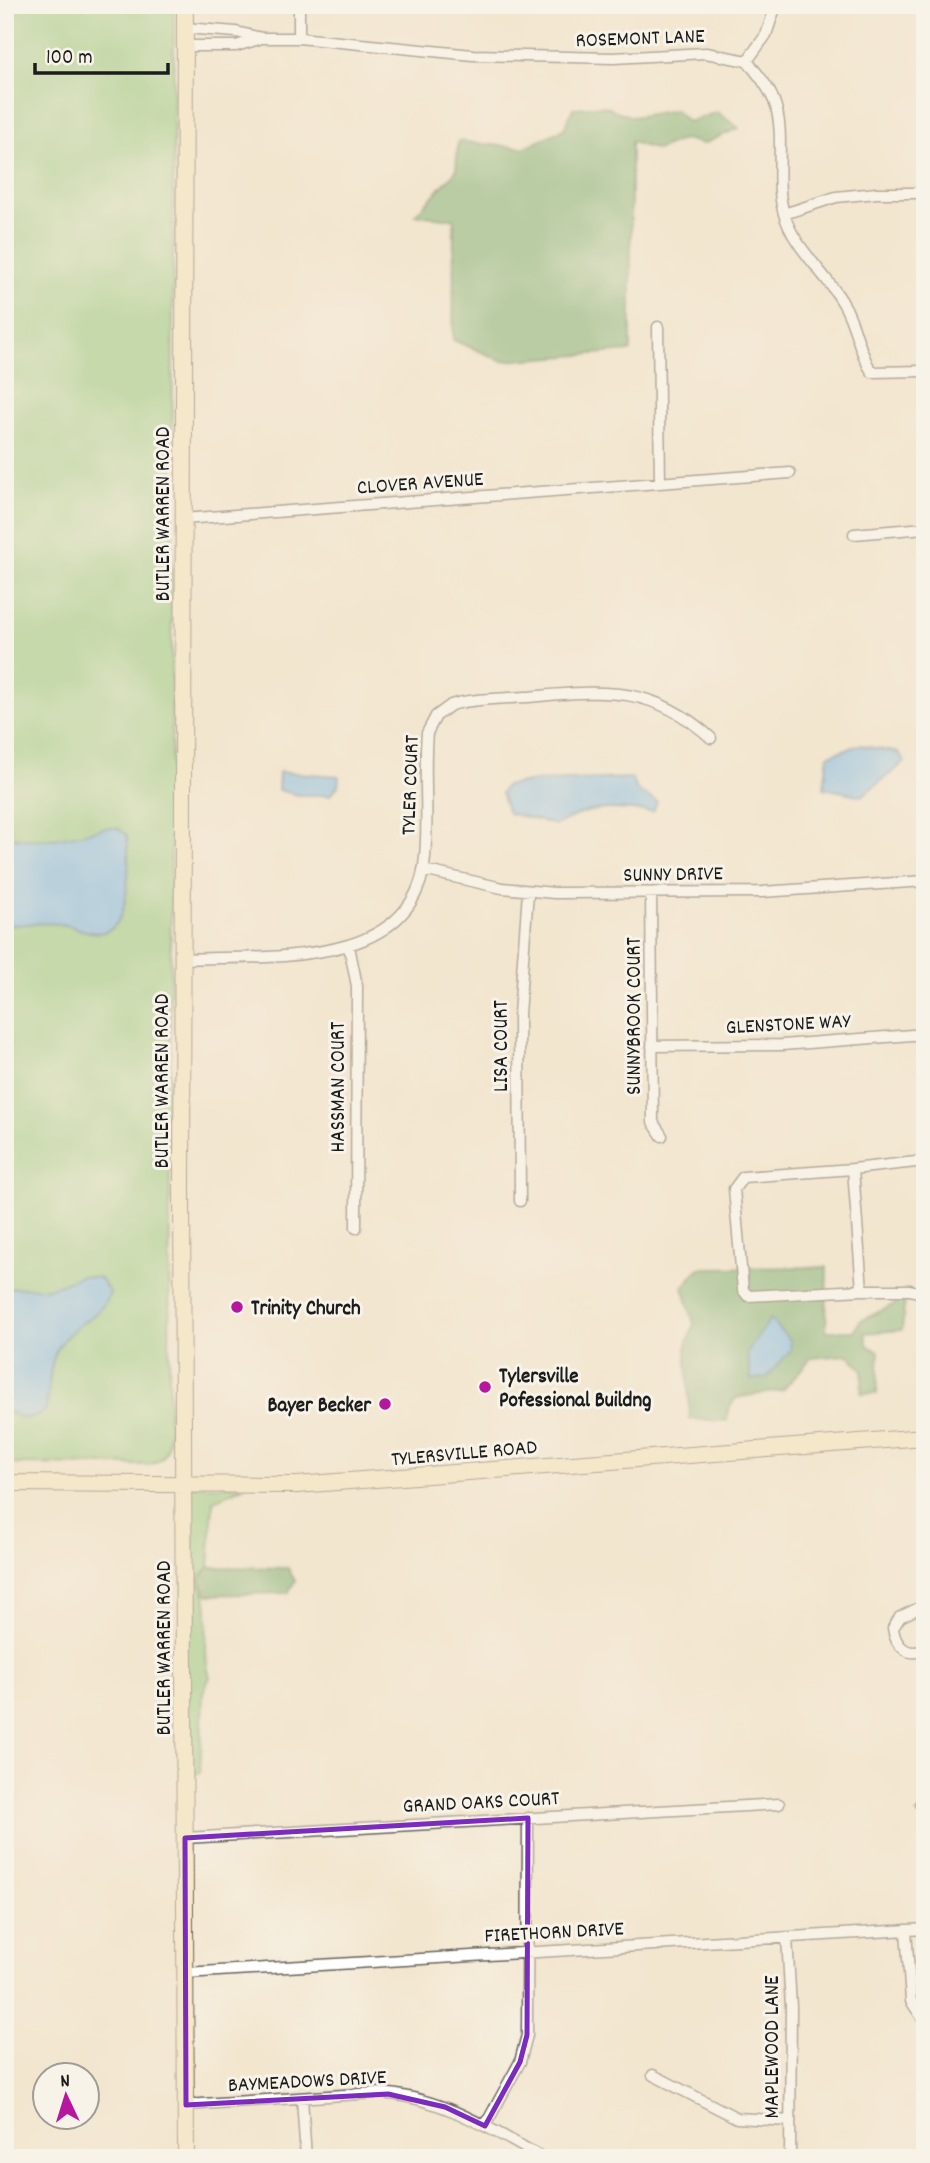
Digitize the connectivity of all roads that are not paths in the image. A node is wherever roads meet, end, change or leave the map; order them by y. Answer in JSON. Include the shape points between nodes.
{"nodes":[{"id":1,"x":185,"y":5,"type":"edge"},
{"id":2,"x":299,"y":5,"type":"edge"},
{"id":3,"x":776,"y":5,"type":"edge"},
{"id":4,"x":185,"y":28,"type":"junction"},
{"id":5,"x":262,"y":38,"type":"junction"},
{"id":6,"x":299,"y":38,"type":"junction"},
{"id":7,"x":185,"y":46,"type":"junction"},
{"id":8,"x":747,"y":61,"type":"junction"},
{"id":9,"x":925,"y":193,"type":"edge"},
{"id":10,"x":784,"y":214,"type":"junction"},
{"id":11,"x":659,"y":327,"type":"dead end"},
{"id":12,"x":925,"y":371,"type":"edge"},
{"id":13,"x":790,"y":473,"type":"dead end"},
{"id":14,"x":660,"y":483,"type":"junction"},
{"id":15,"x":183,"y":519,"type":"junction"},
{"id":16,"x":925,"y":528,"type":"edge"},
{"id":17,"x":854,"y":534,"type":"dead end"},
{"id":18,"x":711,"y":738,"type":"dead end"},
{"id":19,"x":423,"y":870,"type":"junction"},
{"id":20,"x":925,"y":881,"type":"edge"},
{"id":21,"x":528,"y":892,"type":"junction"},
{"id":22,"x":651,"y":893,"type":"junction"},
{"id":23,"x":349,"y":946,"type":"junction"},
{"id":24,"x":183,"y":958,"type":"junction"},
{"id":25,"x":925,"y":1034,"type":"edge"},
{"id":26,"x":652,"y":1046,"type":"junction"},
{"id":27,"x":662,"y":1136,"type":"dead end"},
{"id":28,"x":925,"y":1161,"type":"edge"},
{"id":29,"x":852,"y":1169,"type":"junction"},
{"id":30,"x":520,"y":1201,"type":"dead end"},
{"id":31,"x":356,"y":1228,"type":"dead end"},
{"id":32,"x":862,"y":1290,"type":"junction"},
{"id":33,"x":925,"y":1294,"type":"edge"},
{"id":34,"x":925,"y":1437,"type":"edge"},
{"id":35,"x":5,"y":1483,"type":"edge"},
{"id":36,"x":184,"y":1486,"type":"junction"},
{"id":37,"x":925,"y":1605,"type":"edge"},
{"id":38,"x":925,"y":1649,"type":"edge"},
{"id":39,"x":779,"y":1804,"type":"dead end"},
{"id":40,"x":528,"y":1818,"type":"junction"},
{"id":41,"x":185,"y":1839,"type":"junction"},
{"id":42,"x":925,"y":1929,"type":"edge"},
{"id":43,"x":906,"y":1930,"type":"junction"},
{"id":44,"x":787,"y":1937,"type":"junction"},
{"id":45,"x":528,"y":1952,"type":"junction"},
{"id":46,"x":185,"y":1973,"type":"junction"},
{"id":47,"x":925,"y":2022,"type":"edge"},
{"id":48,"x":653,"y":2075,"type":"dead end"},
{"id":49,"x":302,"y":2098,"type":"junction"},
{"id":50,"x":186,"y":2105,"type":"junction"},
{"id":51,"x":790,"y":2121,"type":"junction"},
{"id":52,"x":485,"y":2126,"type":"junction"},
{"id":53,"x":186,"y":2158,"type":"edge"},
{"id":54,"x":306,"y":2158,"type":"edge"},
{"id":55,"x":543,"y":2158,"type":"edge"},
{"id":56,"x":790,"y":2158,"type":"edge"}],
"edges":[{"from":1,"to":4,"type":"main road","name":"BUTLER WARREN ROAD"},
{"from":2,"to":6,"type":"street"},
{"from":3,"to":8,"type":"street","via":[[766,35]]},
{"from":4,"to":5,"type":"street","name":"ROSEMONT LANE"},
{"from":4,"to":7,"type":"main road","name":"BUTLER WARREN ROAD"},
{"from":5,"to":6,"type":"street","name":"ROSEMONT LANE"},
{"from":5,"to":7,"type":"street","name":"ROSEMONT LANE","via":[[236,46]]},
{"from":6,"to":8,"type":"street","name":"ROSEMONT LANE","via":[[473,55],[613,58],[706,53]]},
{"from":7,"to":15,"type":"main road","name":"BUTLER WARREN ROAD"},
{"from":8,"to":10,"type":"street","via":[[767,85],[775,104]]},
{"from":9,"to":10,"type":"street","via":[[835,197]]},
{"from":10,"to":12,"type":"street","via":[[794,239],[845,306],[872,372]]},
{"from":11,"to":14,"type":"street"},
{"from":13,"to":14,"type":"street","name":"CLOVER AVENUE"},
{"from":14,"to":15,"type":"street","name":"CLOVER AVENUE"},
{"from":15,"to":24,"type":"main road","name":"BUTLER WARREN ROAD"},
{"from":16,"to":17,"type":"street"},
{"from":18,"to":19,"type":"street","name":"TYLER COURT","via":[[675,710],[627,693],[588,692],[451,705],[436,716],[427,733]]},
{"from":19,"to":21,"type":"street","name":"SUNNY DRIVE"},
{"from":19,"to":23,"type":"street","name":"TYLER COURT","via":[[414,896],[398,918],[377,935]]},
{"from":20,"to":22,"type":"street","name":"SUNNY DRIVE","via":[[811,890]]},
{"from":21,"to":22,"type":"street","name":"SUNNY DRIVE"},
{"from":21,"to":30,"type":"street","name":"LISA COURT","via":[[519,1000]]},
{"from":22,"to":26,"type":"street","name":"SUNNYBROOK COURT"},
{"from":23,"to":24,"type":"street","name":"TYLER COURT"},
{"from":23,"to":31,"type":"street","name":"HASSMAN COURT","via":[[357,986]]},
{"from":24,"to":36,"type":"main road","name":"BUTLER WARREN ROAD"},
{"from":25,"to":26,"type":"street","name":"GLENSTONE WAY","via":[[782,1045]]},
{"from":26,"to":27,"type":"street","name":"SUNNYBROOK COURT","via":[[653,1122]]},
{"from":28,"to":29,"type":"street"},
{"from":29,"to":32,"type":"street"},
{"from":29,"to":32,"type":"street","via":[[743,1177],[734,1189],[743,1290],[748,1296]]},
{"from":32,"to":33,"type":"street"},
{"from":34,"to":36,"type":"main road","name":"TYLERSVILLE ROAD","via":[[401,1479]]},
{"from":35,"to":36,"type":"main road","name":"TYLERSVILLE ROAD"},
{"from":36,"to":41,"type":"main road","name":"BUTLER WARREN ROAD"},
{"from":37,"to":38,"type":"street","via":[[900,1617],[893,1628],[905,1651]]},
{"from":39,"to":40,"type":"street","name":"GRAND OAKS COURT"},
{"from":40,"to":41,"type":"street","name":"GRAND OAKS COURT"},
{"from":40,"to":45,"type":"street"},
{"from":41,"to":46,"type":"main road","name":"BUTLER WARREN ROAD"},
{"from":42,"to":43,"type":"street","name":"FIRETHORN DRIVE"},
{"from":43,"to":44,"type":"street","name":"FIRETHORN DRIVE"},
{"from":43,"to":47,"type":"street","via":[[911,2001]]},
{"from":44,"to":45,"type":"street","name":"FIRETHORN DRIVE"},
{"from":44,"to":51,"type":"street","name":"MAPLEWOOD LANE"},
{"from":45,"to":46,"type":"street","name":"FIRETHORN DRIVE"},
{"from":45,"to":52,"type":"street","via":[[524,2049]]},
{"from":46,"to":50,"type":"main road","name":"BUTLER WARREN ROAD"},
{"from":48,"to":51,"type":"street","via":[[737,2118]]},
{"from":49,"to":50,"type":"street","name":"BAYMEADOWS DRIVE"},
{"from":49,"to":52,"type":"street","name":"BAYMEADOWS DRIVE","via":[[401,2095],[445,2106]]},
{"from":49,"to":54,"type":"street"},
{"from":50,"to":53,"type":"main road","name":"BUTLER WARREN ROAD"},
{"from":51,"to":56,"type":"street","name":"MAPLEWOOD LANE"},
{"from":52,"to":55,"type":"street","name":"BAYMEADOWS DRIVE"}]}
